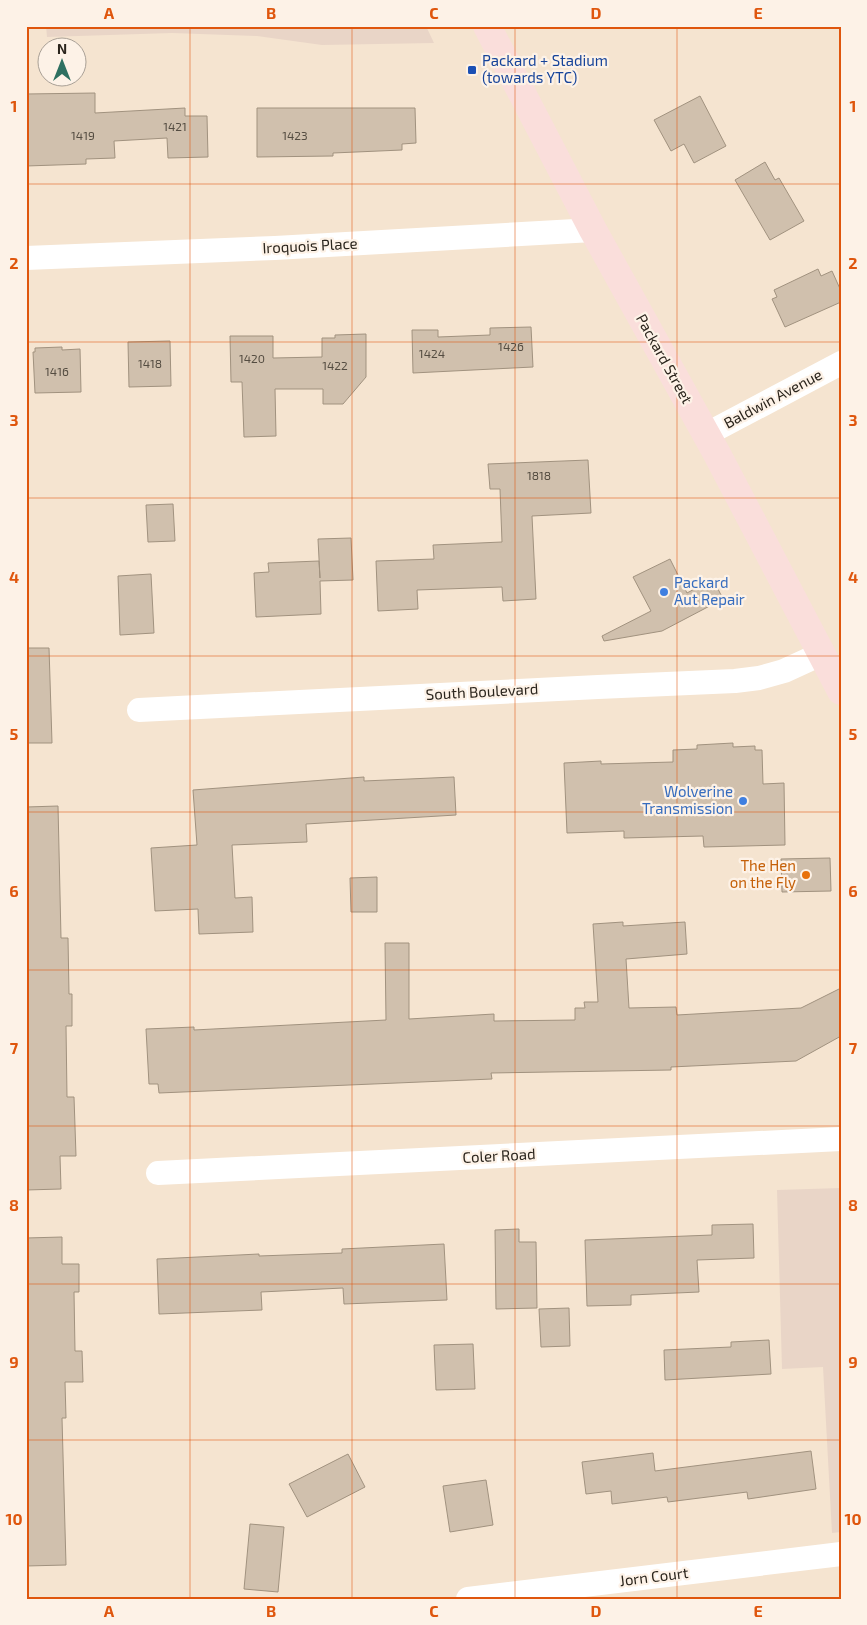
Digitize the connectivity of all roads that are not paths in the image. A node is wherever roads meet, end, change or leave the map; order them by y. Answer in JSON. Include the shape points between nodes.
{"nodes":[{"id":1,"x":487,"y":26,"type":"edge"},
{"id":2,"x":593,"y":230,"type":"junction"},
{"id":3,"x":26,"y":258,"type":"edge"},
{"id":4,"x":841,"y":363,"type":"edge"},
{"id":5,"x":706,"y":435,"type":"junction"},
{"id":6,"x":821,"y":654,"type":"junction"},
{"id":7,"x":841,"y":691,"type":"edge"},
{"id":8,"x":139,"y":710,"type":"dead end"},
{"id":9,"x":841,"y":1139,"type":"edge"},
{"id":10,"x":158,"y":1174,"type":"dead end"},
{"id":11,"x":841,"y":1554,"type":"edge"},
{"id":12,"x":468,"y":1599,"type":"edge"}],
"edges":[{"from":1,"to":2,"type":"main road","name":"Packard Street"},
{"from":2,"to":3,"type":"street","name":"Iroquois Place"},
{"from":2,"to":5,"type":"main road","name":"Packard Street"},
{"from":4,"to":5,"type":"street","name":"Baldwin Avenue"},
{"from":5,"to":6,"type":"main road","name":"Packard Street"},
{"from":6,"to":7,"type":"main road","name":"Packard Street"},
{"from":6,"to":8,"type":"street","name":"South Boulevard","via":[[784,671],[735,681]]},
{"from":9,"to":10,"type":"street","name":"Coler Road"},
{"from":11,"to":12,"type":"street","name":"Jorn Court"}]}
